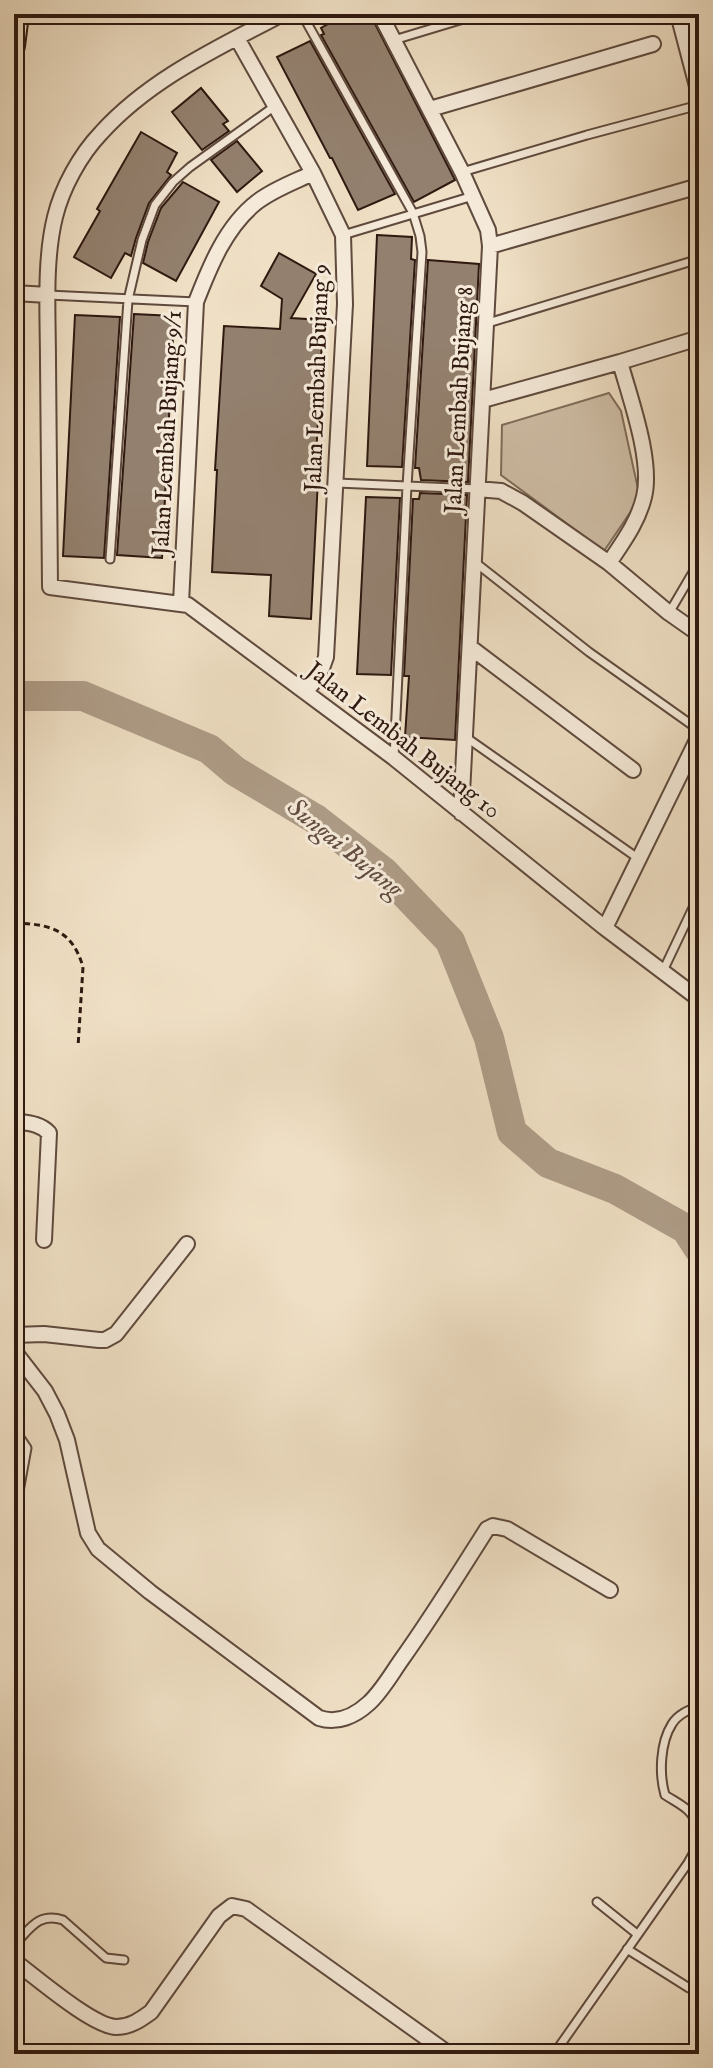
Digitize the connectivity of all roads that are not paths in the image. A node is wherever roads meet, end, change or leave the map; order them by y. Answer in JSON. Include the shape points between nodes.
{"nodes":[{"id":1,"x":18,"y":14,"type":"edge"},
{"id":2,"x":282,"y":14,"type":"edge"},
{"id":3,"x":302,"y":14,"type":"edge"},
{"id":4,"x":380,"y":14,"type":"edge"},
{"id":5,"x":480,"y":14,"type":"edge"},
{"id":6,"x":678,"y":14,"type":"edge"},
{"id":7,"x":237,"y":38,"type":"junction"},
{"id":8,"x":394,"y":40,"type":"junction"},
{"id":9,"x":693,"y":42,"type":"edge"},
{"id":10,"x":653,"y":44,"type":"dead end"},
{"id":11,"x":14,"y":46,"type":"edge"},
{"id":12,"x":699,"y":94,"type":"edge"},
{"id":13,"x":699,"y":105,"type":"edge"},
{"id":14,"x":275,"y":106,"type":"junction"},
{"id":15,"x":430,"y":109,"type":"junction"},
{"id":16,"x":462,"y":172,"type":"junction"},
{"id":17,"x":313,"y":173,"type":"junction"},
{"id":18,"x":699,"y":186,"type":"edge"},
{"id":19,"x":473,"y":196,"type":"junction"},
{"id":20,"x":413,"y":213,"type":"junction"},
{"id":21,"x":343,"y":235,"type":"junction"},
{"id":22,"x":490,"y":246,"type":"junction"},
{"id":23,"x":699,"y":259,"type":"edge"},
{"id":24,"x":14,"y":293,"type":"edge"},
{"id":25,"x":48,"y":295,"type":"junction"},
{"id":26,"x":128,"y":300,"type":"junction"},
{"id":27,"x":196,"y":302,"type":"junction"},
{"id":28,"x":488,"y":323,"type":"junction"},
{"id":29,"x":695,"y":339,"type":"edge"},
{"id":30,"x":620,"y":362,"type":"junction"},
{"id":31,"x":699,"y":365,"type":"edge"},
{"id":32,"x":483,"y":400,"type":"junction"},
{"id":33,"x":337,"y":483,"type":"junction"},
{"id":34,"x":407,"y":486,"type":"junction"},
{"id":35,"x":477,"y":489,"type":"junction"},
{"id":36,"x":110,"y":559,"type":"dead end"},
{"id":37,"x":474,"y":562,"type":"junction"},
{"id":38,"x":699,"y":562,"type":"edge"},
{"id":39,"x":609,"y":563,"type":"junction"},
{"id":40,"x":181,"y":603,"type":"junction"},
{"id":41,"x":669,"y":613,"type":"junction"},
{"id":42,"x":699,"y":634,"type":"edge"},
{"id":43,"x":470,"y":647,"type":"junction"},
{"id":44,"x":305,"y":692,"type":"junction"},
{"id":45,"x":699,"y":733,"type":"edge"},
{"id":46,"x":465,"y":737,"type":"junction"},
{"id":47,"x":394,"y":758,"type":"junction"},
{"id":48,"x":633,"y":770,"type":"dead end"},
{"id":49,"x":461,"y":813,"type":"junction"},
{"id":50,"x":639,"y":859,"type":"junction"},
{"id":51,"x":699,"y":895,"type":"edge"},
{"id":52,"x":605,"y":928,"type":"junction"},
{"id":53,"x":663,"y":971,"type":"junction"},
{"id":54,"x":699,"y":999,"type":"edge"},
{"id":55,"x":14,"y":1121,"type":"edge"},
{"id":56,"x":44,"y":1240,"type":"dead end"},
{"id":57,"x":187,"y":1244,"type":"dead end"},
{"id":58,"x":14,"y":1335,"type":"edge"},
{"id":59,"x":14,"y":1351,"type":"edge"},
{"id":60,"x":14,"y":1437,"type":"edge"},
{"id":61,"x":14,"y":1519,"type":"edge"},
{"id":62,"x":610,"y":1590,"type":"dead end"},
{"id":63,"x":699,"y":1706,"type":"edge"},
{"id":64,"x":699,"y":1828,"type":"edge"},
{"id":65,"x":699,"y":1843,"type":"edge"},
{"id":66,"x":597,"y":1902,"type":"dead end"},
{"id":67,"x":637,"y":1934,"type":"junction"},
{"id":68,"x":14,"y":1945,"type":"edge"},
{"id":69,"x":627,"y":1949,"type":"junction"},
{"id":70,"x":124,"y":1960,"type":"dead end"},
{"id":71,"x":14,"y":1961,"type":"edge"},
{"id":72,"x":699,"y":1991,"type":"edge"},
{"id":73,"x":449,"y":2054,"type":"edge"},
{"id":74,"x":554,"y":2054,"type":"edge"}],
"edges":[{"from":1,"to":11,"type":"street"},
{"from":2,"to":7,"type":"street"},
{"from":3,"to":20,"type":"lane"},
{"from":4,"to":8,"type":"street","name":"Jalan Lembah Bujang 8"},
{"from":5,"to":8,"type":"lane"},
{"from":6,"to":9,"type":"street"},
{"from":7,"to":14,"type":"street","name":"Jalan Lembah Bujang 9"},
{"from":7,"to":25,"type":"street","via":[[146,91],[98,135],[54,218]]},
{"from":8,"to":15,"type":"street","name":"Jalan Lembah Bujang 8"},
{"from":9,"to":12,"type":"street"},
{"from":10,"to":15,"type":"street"},
{"from":13,"to":16,"type":"lane"},
{"from":14,"to":17,"type":"street","name":"Jalan Lembah Bujang 9"},
{"from":14,"to":26,"type":"lane","via":[[190,167],[155,205]]},
{"from":15,"to":16,"type":"street","name":"Jalan Lembah Bujang 8"},
{"from":16,"to":19,"type":"street","name":"Jalan Lembah Bujang 8"},
{"from":17,"to":21,"type":"street","name":"Jalan Lembah Bujang 9"},
{"from":17,"to":27,"type":"street","name":"Jalan Lembah Bujang 9/1","via":[[258,202],[239,220]]},
{"from":18,"to":22,"type":"street"},
{"from":19,"to":20,"type":"lane"},
{"from":19,"to":22,"type":"street","name":"Jalan Lembah Bujang 8"},
{"from":20,"to":21,"type":"lane"},
{"from":20,"to":34,"type":"lane","via":[[422,252]]},
{"from":21,"to":33,"type":"street","name":"Jalan Lembah Bujang 9"},
{"from":22,"to":28,"type":"street","name":"Jalan Lembah Bujang 8"},
{"from":23,"to":28,"type":"lane"},
{"from":24,"to":25,"type":"street"},
{"from":25,"to":26,"type":"lane"},
{"from":25,"to":40,"type":"street","name":"Jalan Lembah Bujang 10","via":[[50,587]]},
{"from":26,"to":27,"type":"lane"},
{"from":26,"to":36,"type":"lane"},
{"from":27,"to":40,"type":"street","name":"Jalan Lembah Bujang 9/1"},
{"from":28,"to":32,"type":"street","name":"Jalan Lembah Bujang 8"},
{"from":29,"to":30,"type":"street"},
{"from":29,"to":31,"type":"lane"},
{"from":30,"to":32,"type":"street"},
{"from":30,"to":39,"type":"street","via":[[647,472],[633,528]]},
{"from":32,"to":35,"type":"street","name":"Jalan Lembah Bujang 8"},
{"from":33,"to":34,"type":"lane"},
{"from":33,"to":44,"type":"street","name":"Jalan Lembah Bujang 9","via":[[326,657]]},
{"from":34,"to":35,"type":"lane"},
{"from":34,"to":47,"type":"lane"},
{"from":35,"to":37,"type":"street","name":"Jalan Lembah Bujang 8"},
{"from":35,"to":39,"type":"street","via":[[510,494]]},
{"from":37,"to":43,"type":"street","name":"Jalan Lembah Bujang 8"},
{"from":37,"to":45,"type":"lane"},
{"from":38,"to":41,"type":"lane"},
{"from":39,"to":41,"type":"street"},
{"from":40,"to":44,"type":"street","name":"Jalan Lembah Bujang 10"},
{"from":41,"to":42,"type":"street"},
{"from":43,"to":46,"type":"street","name":"Jalan Lembah Bujang 8"},
{"from":43,"to":48,"type":"street"},
{"from":44,"to":47,"type":"street","name":"Jalan Lembah Bujang 10"},
{"from":45,"to":50,"type":"street"},
{"from":46,"to":49,"type":"street","name":"Jalan Lembah Bujang 8"},
{"from":46,"to":50,"type":"lane"},
{"from":47,"to":49,"type":"street","name":"Jalan Lembah Bujang 10"},
{"from":49,"to":52,"type":"street","name":"Jalan Lembah Bujang 10"},
{"from":50,"to":52,"type":"street"},
{"from":51,"to":53,"type":"lane"},
{"from":52,"to":53,"type":"street","name":"Jalan Lembah Bujang 10"},
{"from":53,"to":54,"type":"street","name":"Jalan Lembah Bujang 10"},
{"from":55,"to":56,"type":"street","via":[[49,1133]]},
{"from":57,"to":58,"type":"street","via":[[110,1338]]},
{"from":59,"to":62,"type":"street","via":[[57,1414],[88,1533],[98,1549],[319,1718],[340,1720],[370,1702],[493,1526],[507,1529]]},
{"from":60,"to":61,"type":"lane","via":[[27,1448]]},
{"from":63,"to":64,"type":"lane","via":[[672,1723],[664,1745],[662,1784],[665,1795],[685,1805]]},
{"from":65,"to":67,"type":"lane"},
{"from":66,"to":67,"type":"lane"},
{"from":67,"to":69,"type":"lane"},
{"from":68,"to":70,"type":"lane","via":[[38,1921],[55,1918],[106,1958]]},
{"from":69,"to":72,"type":"lane"},
{"from":69,"to":74,"type":"lane"},
{"from":71,"to":73,"type":"street","via":[[91,2018],[106,2025],[128,2025],[151,2012],[219,1916],[232,1906],[246,1909]]}]}
